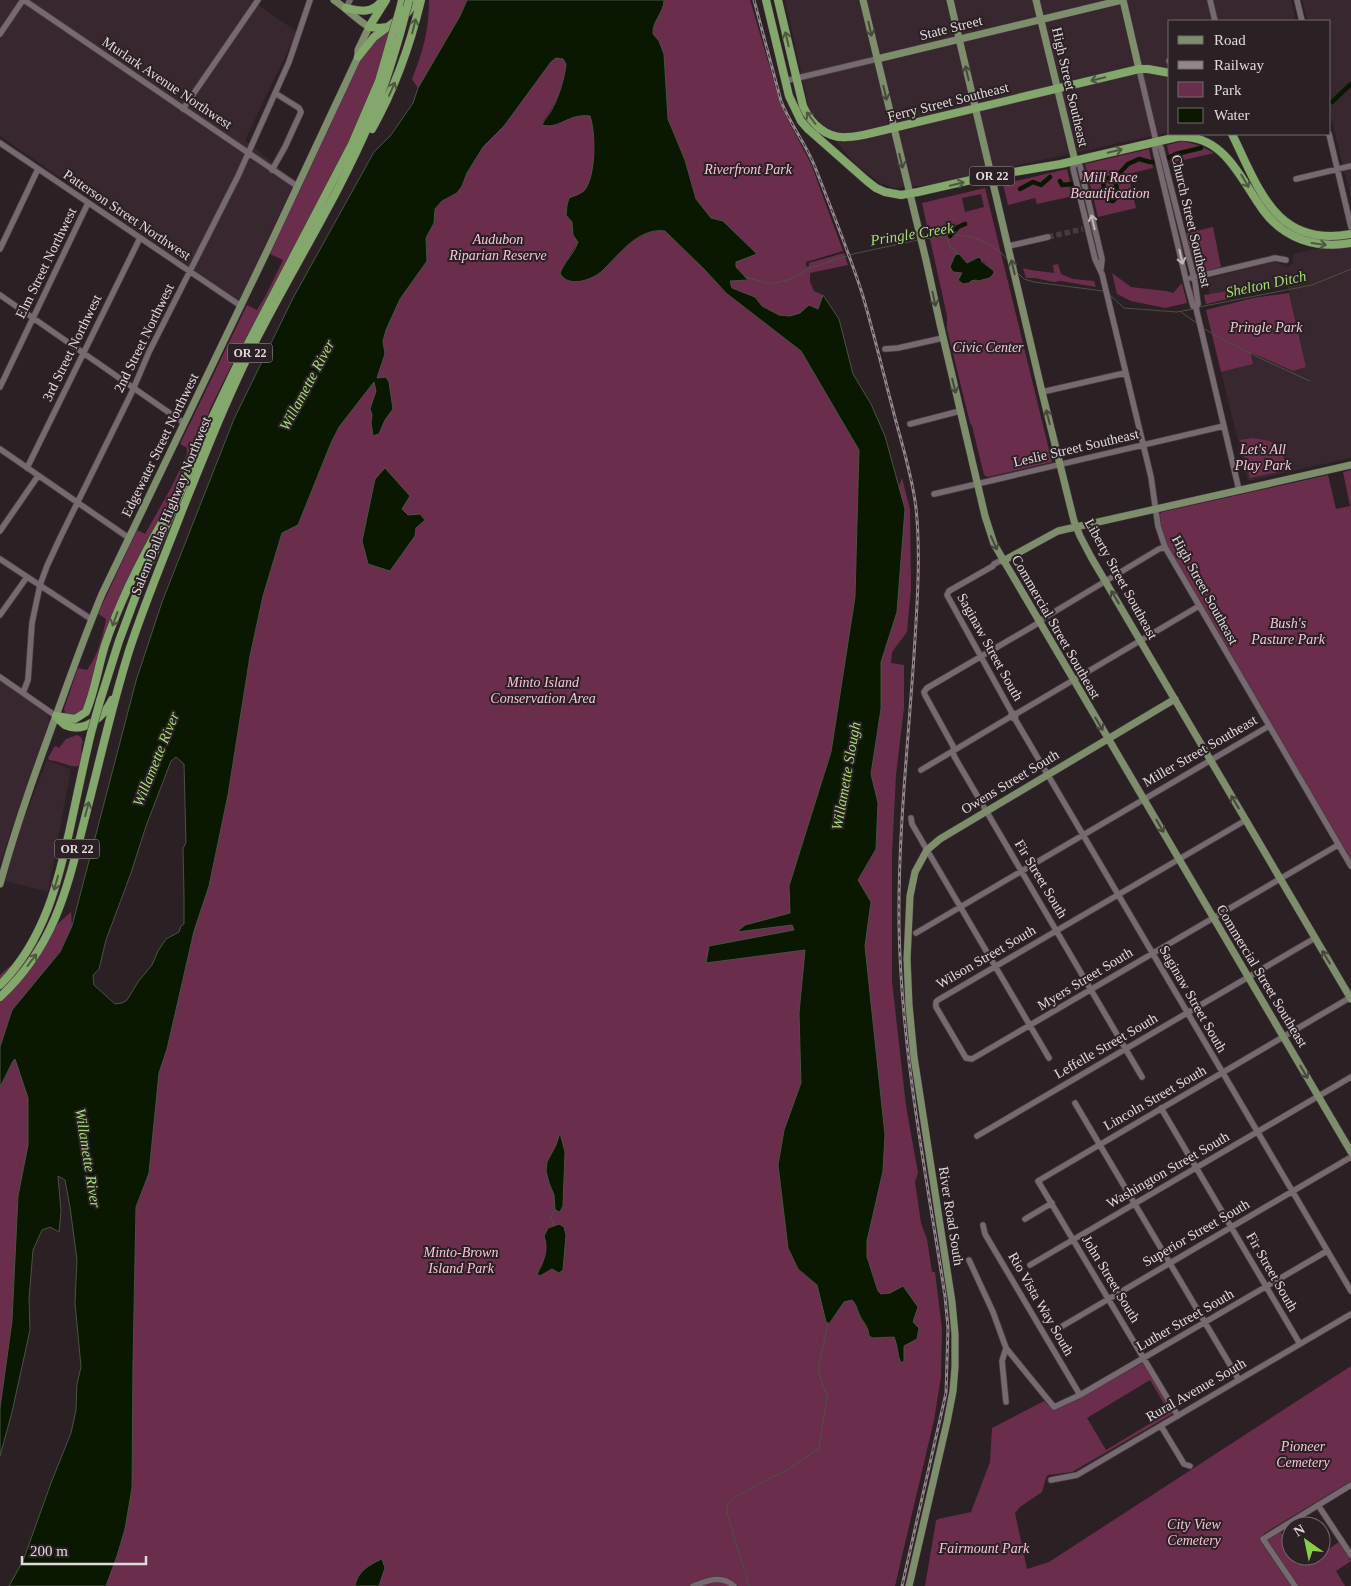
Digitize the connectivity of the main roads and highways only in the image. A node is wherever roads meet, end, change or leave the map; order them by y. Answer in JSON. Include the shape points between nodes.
{"nodes":[{"id":1,"x":334,"y":0,"type":"edge"},
{"id":2,"x":384,"y":0,"type":"edge"},
{"id":3,"x":402,"y":0,"type":"edge"},
{"id":4,"x":409,"y":0,"type":"edge"},
{"id":5,"x":416,"y":0,"type":"edge"},
{"id":6,"x":420,"y":0,"type":"edge"},
{"id":7,"x":766,"y":0,"type":"edge"},
{"id":8,"x":778,"y":0,"type":"edge"},
{"id":9,"x":863,"y":0,"type":"edge"},
{"id":10,"x":950,"y":0,"type":"edge"},
{"id":11,"x":1036,"y":0,"type":"edge"},
{"id":12,"x":1122,"y":0,"type":"edge"},
{"id":13,"x":346,"y":8,"type":"junction"},
{"id":14,"x":1041,"y":20,"type":"junction"},
{"id":15,"x":387,"y":26,"type":"junction"},
{"id":16,"x":369,"y":27,"type":"junction"},
{"id":17,"x":396,"y":35,"type":"junction"},
{"id":18,"x":959,"y":39,"type":"junction"},
{"id":19,"x":358,"y":57,"type":"junction"},
{"id":20,"x":877,"y":59,"type":"junction"},
{"id":21,"x":1139,"y":69,"type":"junction"},
{"id":22,"x":1168,"y":73,"type":"edge"},
{"id":23,"x":1057,"y":88,"type":"junction"},
{"id":24,"x":976,"y":108,"type":"junction"},
{"id":25,"x":894,"y":128,"type":"junction"},
{"id":26,"x":1232,"y":135,"type":"edge"},
{"id":27,"x":1075,"y":161,"type":"junction"},
{"id":28,"x":992,"y":176,"type":"junction"},
{"id":29,"x":344,"y":178,"type":"junction"},
{"id":30,"x":905,"y":194,"type":"junction"},
{"id":31,"x":1351,"y":234,"type":"edge"},
{"id":32,"x":1351,"y":243,"type":"edge"},
{"id":33,"x":1351,"y":465,"type":"edge"},
{"id":34,"x":177,"y":498,"type":"junction"},
{"id":35,"x":1076,"y":526,"type":"junction"},
{"id":36,"x":1005,"y":564,"type":"junction"},
{"id":37,"x":119,"y":684,"type":"junction"},
{"id":38,"x":1175,"y":699,"type":"junction"},
{"id":39,"x":56,"y":716,"type":"junction"},
{"id":40,"x":1108,"y":739,"type":"junction"},
{"id":41,"x":927,"y":850,"type":"joint"},
{"id":42,"x":1,"y":874,"type":"edge"},
{"id":43,"x":0,"y":884,"type":"edge"},
{"id":44,"x":0,"y":985,"type":"edge"},
{"id":45,"x":0,"y":997,"type":"edge"},
{"id":46,"x":1351,"y":998,"type":"edge"},
{"id":47,"x":1351,"y":1152,"type":"edge"},
{"id":48,"x":909,"y":1586,"type":"edge"}],
"edges":[{"from":1,"to":13,"type":"main road"},
{"from":2,"to":13,"type":"highway","via":[[369,11]]},
{"from":2,"to":16,"type":"highway"},
{"from":3,"to":17,"type":"highway","number":"OR 22","bridge":true},
{"from":4,"to":17,"type":"highway","number":"OR 22","bridge":true},
{"from":5,"to":15,"type":"highway","via":[[402,18]]},
{"from":29,"to":6,"type":"highway","number":"OR 22","one_way":true,"via":[[394,84]]},
{"from":7,"to":30,"type":"highway","number":"OR 22","via":[[791,103],[801,121],[879,190]]},
{"from":25,"to":8,"type":"highway","name":"Ferry Street Southeast","one_way":true,"via":[[847,138],[831,135],[816,126],[806,114]]},
{"from":9,"to":20,"type":"main road","one_way":true},
{"from":10,"to":18,"type":"main road","name":"Liberty Street Southeast"},
{"from":11,"to":14,"type":"main road","name":"High Street Southeast"},
{"from":12,"to":14,"type":"main road","name":"State Street"},
{"from":12,"to":21,"type":"main road","name":"Church Street Southeast"},
{"from":13,"to":16,"type":"main road"},
{"from":14,"to":18,"type":"main road","name":"State Street"},
{"from":14,"to":23,"type":"main road","name":"High Street Southeast"},
{"from":15,"to":16,"type":"highway"},
{"from":15,"to":19,"type":"highway"},
{"from":16,"to":19,"type":"main road","name":"Edgewater Street Northwest"},
{"from":17,"to":29,"type":"highway","name":"Salem Dallas Highway Northwest","number":"OR 22","via":[[378,102]]},
{"from":17,"to":34,"type":"highway","name":"Salem Dallas Highway Northwest","number":"OR 22","via":[[352,144],[240,357]]},
{"from":18,"to":20,"type":"main road","name":"State Street"},
{"from":24,"to":18,"type":"main road","name":"Liberty Street Southeast","one_way":true},
{"from":19,"to":39,"type":"main road","name":"Edgewater Street Northwest","via":[[128,538],[91,619]]},
{"from":20,"to":25,"type":"main road","one_way":true},
{"from":21,"to":22,"type":"highway","name":"Ferry Street Southeast"},
{"from":21,"to":23,"type":"highway","name":"Ferry Street Southeast","one_way":true},
{"from":23,"to":24,"type":"highway","name":"Ferry Street Southeast"},
{"from":23,"to":27,"type":"main road","name":"High Street Southeast"},
{"from":24,"to":25,"type":"highway","name":"Ferry Street Southeast"},
{"from":24,"to":28,"type":"main road","name":"Liberty Street Southeast"},
{"from":25,"to":30,"type":"main road","one_way":true},
{"from":26,"to":31,"type":"highway","via":[[1260,191],[1285,222],[1318,236]]},
{"from":27,"to":28,"type":"highway","number":"OR 22"},
{"from":27,"to":32,"type":"highway","number":"OR 22","one_way":true,"via":[[1191,137],[1215,148],[1232,163],[1264,212],[1286,232],[1311,243],[1328,246]]},
{"from":30,"to":28,"type":"highway","number":"OR 22","one_way":true},
{"from":35,"to":28,"type":"main road","name":"Liberty Street Southeast","one_way":true},
{"from":29,"to":37,"type":"highway","name":"Salem Dallas Highway Northwest","number":"OR 22","via":[[224,406],[148,600]]},
{"from":30,"to":36,"type":"main road","name":"Commercial Street Southeast","one_way":true,"via":[[912,204],[990,533]]},
{"from":33,"to":35,"type":"main road"},
{"from":34,"to":39,"type":"highway","number":"OR 22","one_way":true,"via":[[145,552],[117,611],[86,712],[75,719]]},
{"from":34,"to":44,"type":"highway","name":"Salem Dallas Highway Northwest","number":"OR 22","one_way":true,"bridge":true,"via":[[128,618],[100,701],[60,872],[46,916],[26,954]]},
{"from":35,"to":36,"type":"main road","via":[[1054,532]]},
{"from":38,"to":35,"type":"main road","name":"Liberty Street Southeast","one_way":true},
{"from":36,"to":40,"type":"main road","name":"Commercial Street Southeast","one_way":true},
{"from":37,"to":39,"type":"highway","number":"OR 22","via":[[106,710],[90,724],[72,726],[64,724]]},
{"from":45,"to":37,"type":"highway","name":"Salem Dallas Highway Northwest","number":"OR 22","one_way":true,"via":[[36,956],[55,919],[70,877]]},
{"from":38,"to":40,"type":"main road","name":"Owens Street South"},
{"from":46,"to":38,"type":"main road","name":"Liberty Street Southeast","one_way":true},
{"from":39,"to":42,"type":"main road","name":"Edgewater Street Northwest"},
{"from":40,"to":41,"type":"main road","name":"Owens Street South","via":[[940,839]]},
{"from":40,"to":47,"type":"main road","name":"Commercial Street Southeast","one_way":true},
{"from":41,"to":48,"type":"main road","name":"River Road South","via":[[917,867],[911,888],[907,949],[909,1005],[919,1093],[952,1302],[955,1355],[950,1404]]},
{"from":42,"to":43,"type":"main road","name":"Edgewater Street Northwest"}]}
